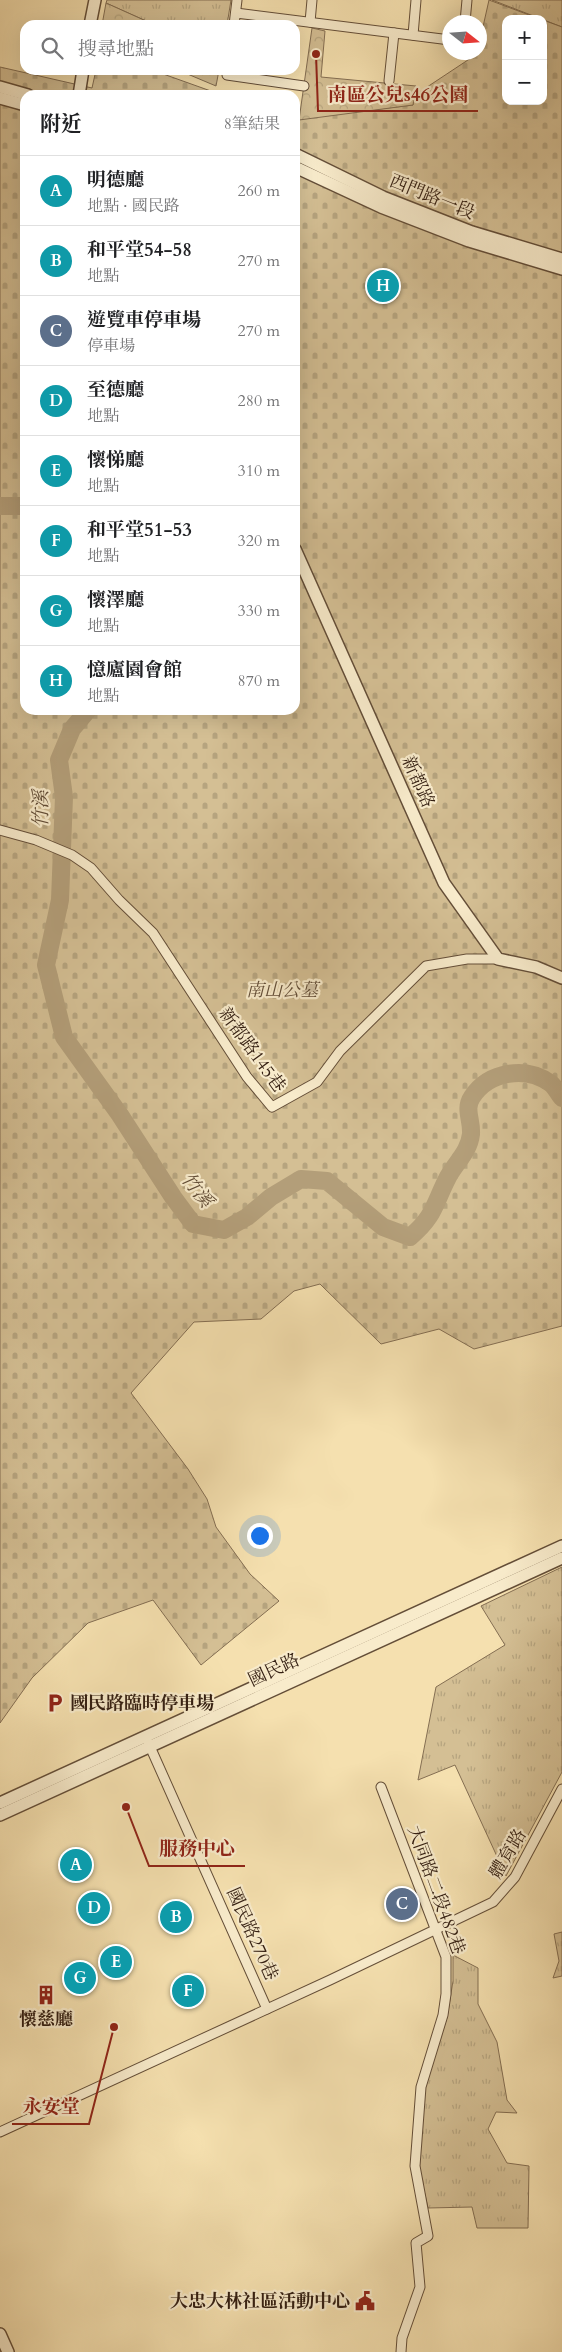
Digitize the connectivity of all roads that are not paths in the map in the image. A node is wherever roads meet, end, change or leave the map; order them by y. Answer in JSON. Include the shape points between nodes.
{"nodes":[{"id":1,"x":95,"y":0,"type":"edge"},
{"id":2,"x":237,"y":0,"type":"edge"},
{"id":3,"x":312,"y":0,"type":"edge"},
{"id":4,"x":416,"y":0,"type":"edge"},
{"id":5,"x":467,"y":0,"type":"edge"},
{"id":6,"x":236,"y":13,"type":"junction"},
{"id":7,"x":466,"y":15,"type":"edge"},
{"id":8,"x":91,"y":20,"type":"edge"},
{"id":9,"x":235,"y":20,"type":"edge"},
{"id":10,"x":294,"y":20,"type":"edge"},
{"id":11,"x":300,"y":21,"type":"edge"},
{"id":12,"x":310,"y":22,"type":"junction"},
{"id":13,"x":394,"y":33,"type":"junction"},
{"id":14,"x":413,"y":35,"type":"junction"},
{"id":15,"x":442,"y":39,"type":"edge"},
{"id":16,"x":82,"y":75,"type":"edge"},
{"id":17,"x":227,"y":76,"type":"edge"},
{"id":18,"x":389,"y":81,"type":"dead end"},
{"id":19,"x":304,"y":86,"type":"dead end"},
{"id":20,"x":0,"y":87,"type":"edge"},
{"id":21,"x":80,"y":90,"type":"edge"},
{"id":22,"x":20,"y":93,"type":"edge"},
{"id":23,"x":0,"y":98,"type":"edge"},
{"id":24,"x":20,"y":104,"type":"edge"},
{"id":25,"x":300,"y":156,"type":"edge"},
{"id":26,"x":300,"y":169,"type":"edge"},
{"id":27,"x":562,"y":259,"type":"edge"},
{"id":28,"x":562,"y":269,"type":"edge"},
{"id":29,"x":300,"y":560,"type":"edge"},
{"id":30,"x":0,"y":830,"type":"edge"},
{"id":31,"x":498,"y":959,"type":"junction"},
{"id":32,"x":562,"y":978,"type":"edge"},
{"id":33,"x":562,"y":1546,"type":"edge"},
{"id":34,"x":562,"y":1558,"type":"edge"},
{"id":35,"x":148,"y":1741,"type":"junction"},
{"id":36,"x":381,"y":1787,"type":"dead end"},
{"id":37,"x":562,"y":1789,"type":"edge"},
{"id":38,"x":0,"y":1802,"type":"edge"},
{"id":39,"x":0,"y":1815,"type":"edge"},
{"id":40,"x":435,"y":1930,"type":"junction"},
{"id":41,"x":267,"y":2009,"type":"junction"},
{"id":42,"x":0,"y":2132,"type":"edge"},
{"id":43,"x":0,"y":2334,"type":"edge"},
{"id":44,"x":8,"y":2352,"type":"edge"},
{"id":45,"x":401,"y":2352,"type":"edge"}],
"edges":[{"from":1,"to":8,"type":"street"},
{"from":2,"to":6,"type":"street"},
{"from":3,"to":12,"type":"street"},
{"from":4,"to":14,"type":"street"},
{"from":5,"to":7,"type":"street"},
{"from":6,"to":9,"type":"street"},
{"from":6,"to":10,"type":"street"},
{"from":11,"to":12,"type":"street"},
{"from":12,"to":13,"type":"street"},
{"from":13,"to":14,"type":"street"},
{"from":13,"to":18,"type":"street"},
{"from":14,"to":15,"type":"street"},
{"from":16,"to":21,"type":"street"},
{"from":17,"to":19,"type":"street"},
{"from":20,"to":22,"type":"street"},
{"from":23,"to":24,"type":"street"},
{"from":25,"to":27,"type":"street","name":"西門路一段","via":[[384,197],[472,232]]},
{"from":26,"to":28,"type":"street","name":"西門路一段","via":[[390,211],[469,241]]},
{"from":29,"to":31,"type":"street","name":"新都路","via":[[444,883]]},
{"from":30,"to":31,"type":"street","name":"新都路145巷","via":[[72,855],[91,868],[153,933],[247,1076],[272,1107],[317,1082],[340,1051],[426,966],[467,959]]},
{"from":31,"to":32,"type":"street","via":[[536,967]]},
{"from":33,"to":35,"type":"street","name":"國民路"},
{"from":34,"to":35,"type":"street","name":"國民路"},
{"from":35,"to":38,"type":"street","name":"國民路"},
{"from":35,"to":39,"type":"street","name":"國民路"},
{"from":35,"to":41,"type":"street","name":"國民路270巷"},
{"from":36,"to":40,"type":"street","name":"大同路二段482巷"},
{"from":37,"to":40,"type":"street","name":"體育路","via":[[509,1886],[493,1902]]},
{"from":40,"to":41,"type":"street","name":"體育路"},
{"from":40,"to":45,"type":"street","name":"大同路二段482巷","via":[[446,1957],[446,1994],[443,2015],[421,2087],[415,2166],[428,2236],[416,2243],[420,2287],[402,2338]]},
{"from":41,"to":42,"type":"street","name":"體育路"},
{"from":43,"to":44,"type":"street"}]}
